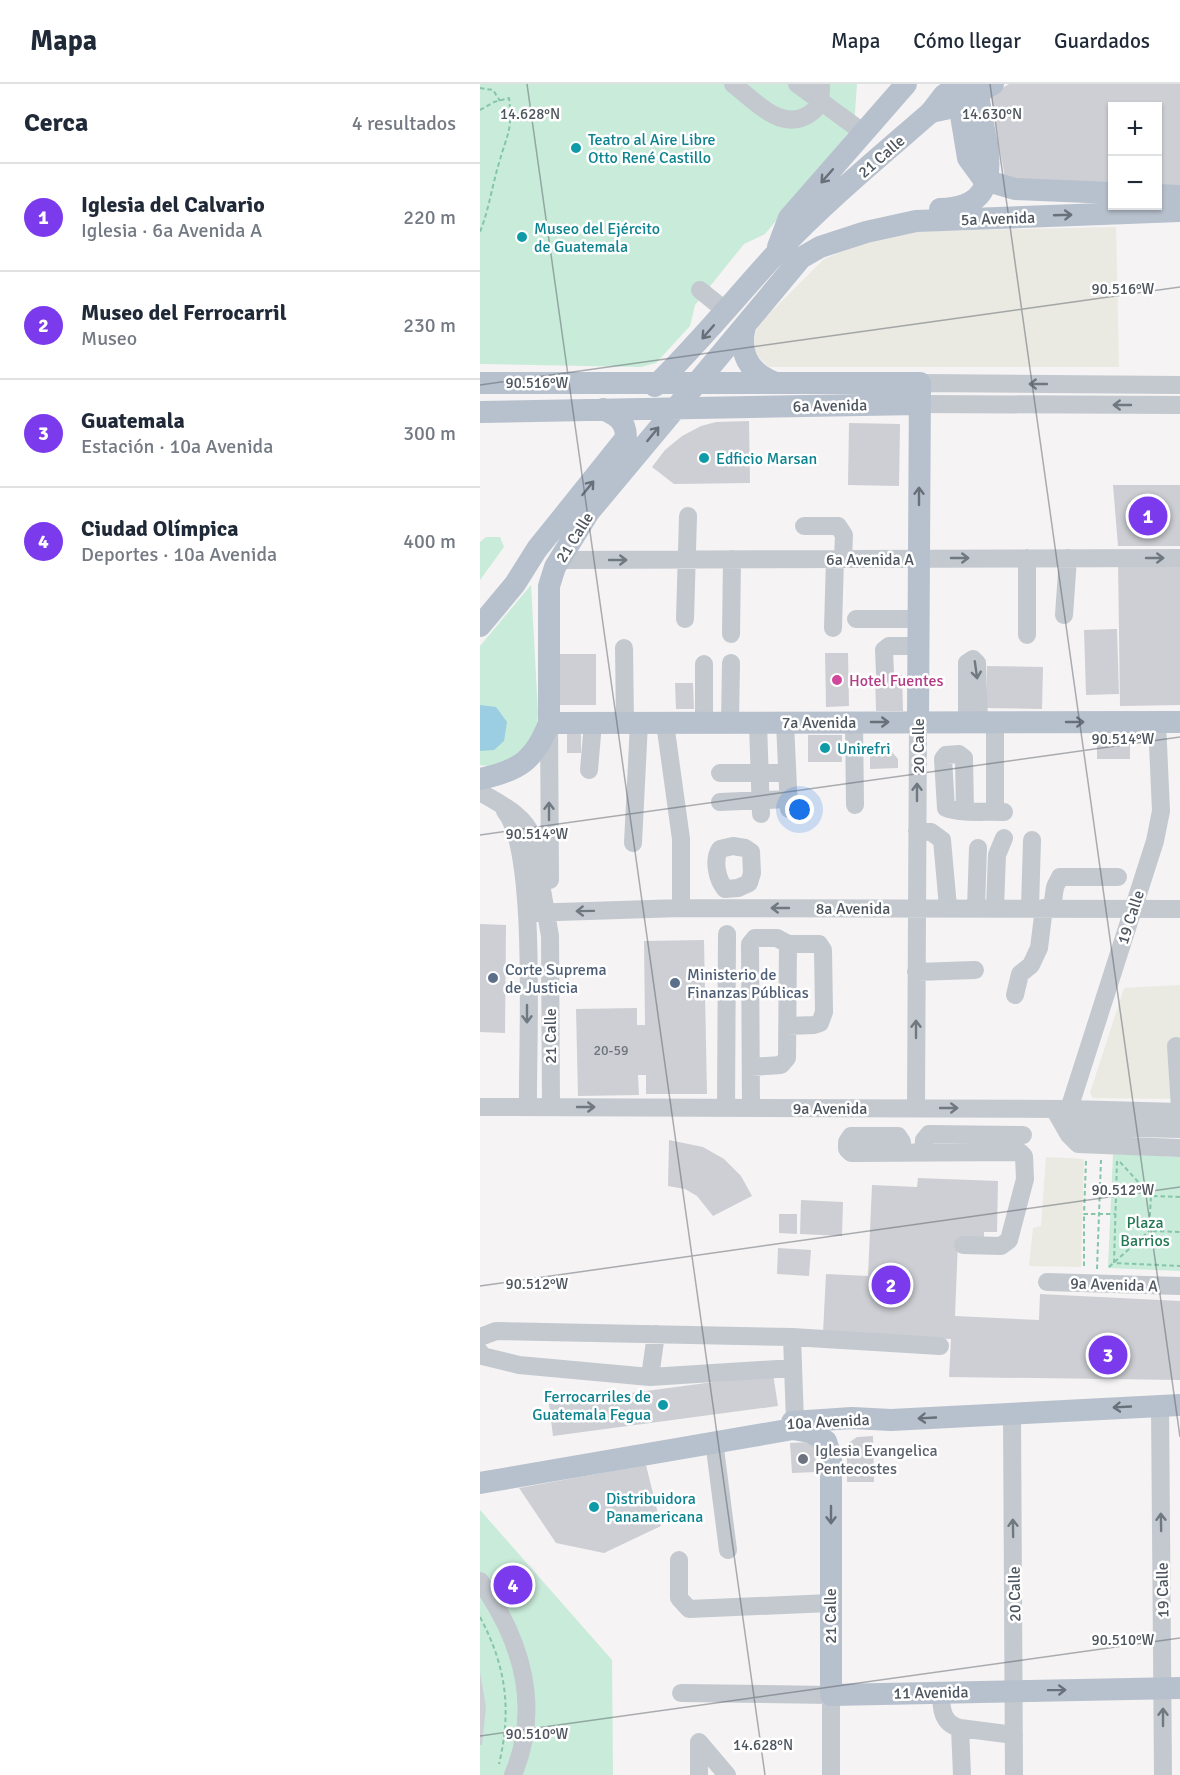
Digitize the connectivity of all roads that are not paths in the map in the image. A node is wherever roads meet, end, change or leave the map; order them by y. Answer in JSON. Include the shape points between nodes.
{"nodes":[{"id":1,"x":733,"y":84,"type":"edge"},
{"id":2,"x":797,"y":84,"type":"edge"},
{"id":3,"x":906,"y":84,"type":"edge"},
{"id":4,"x":956,"y":84,"type":"edge"},
{"id":5,"x":961,"y":84,"type":"edge"},
{"id":6,"x":976,"y":84,"type":"edge"},
{"id":7,"x":993,"y":84,"type":"edge"},
{"id":8,"x":818,"y":99,"type":"edge"},
{"id":9,"x":931,"y":112,"type":"junction"},
{"id":10,"x":860,"y":137,"type":"junction"},
{"id":11,"x":1108,"y":193,"type":"edge"},
{"id":12,"x":1162,"y":195,"type":"edge"},
{"id":13,"x":1180,"y":196,"type":"edge"},
{"id":14,"x":1180,"y":211,"type":"edge"},
{"id":15,"x":820,"y":247,"type":"junction"},
{"id":16,"x":773,"y":256,"type":"junction"},
{"id":17,"x":700,"y":290,"type":"dead end"},
{"id":18,"x":726,"y":311,"type":"junction"},
{"id":19,"x":745,"y":327,"type":"junction"},
{"id":20,"x":773,"y":382,"type":"junction"},
{"id":21,"x":480,"y":383,"type":"edge"},
{"id":22,"x":1180,"y":385,"type":"edge"},
{"id":23,"x":480,"y":393,"type":"edge"},
{"id":24,"x":919,"y":393,"type":"junction"},
{"id":25,"x":647,"y":394,"type":"junction"},
{"id":26,"x":687,"y":394,"type":"junction"},
{"id":27,"x":1180,"y":405,"type":"edge"},
{"id":28,"x":603,"y":409,"type":"junction"},
{"id":29,"x":480,"y":412,"type":"edge"},
{"id":30,"x":589,"y":512,"type":"junction"},
{"id":31,"x":688,"y":516,"type":"dead end"},
{"id":32,"x":804,"y":526,"type":"dead end"},
{"id":33,"x":1027,"y":558,"type":"junction"},
{"id":34,"x":1068,"y":558,"type":"junction"},
{"id":35,"x":1180,"y":558,"type":"edge"},
{"id":36,"x":687,"y":559,"type":"junction"},
{"id":37,"x":726,"y":559,"type":"junction"},
{"id":38,"x":839,"y":559,"type":"junction"},
{"id":39,"x":919,"y":559,"type":"junction"},
{"id":40,"x":560,"y":560,"type":"junction"},
{"id":41,"x":514,"y":584,"type":"junction"},
{"id":42,"x":719,"y":608,"type":"dead end"},
{"id":43,"x":1064,"y":615,"type":"dead end"},
{"id":44,"x":685,"y":619,"type":"dead end"},
{"id":45,"x":856,"y":619,"type":"dead end"},
{"id":46,"x":918,"y":619,"type":"junction"},
{"id":47,"x":480,"y":626,"type":"edge"},
{"id":48,"x":833,"y":628,"type":"dead end"},
{"id":49,"x":731,"y":634,"type":"dead end"},
{"id":50,"x":1027,"y":635,"type":"dead end"},
{"id":51,"x":918,"y":646,"type":"junction"},
{"id":52,"x":624,"y":648,"type":"dead end"},
{"id":53,"x":730,"y":663,"type":"dead end"},
{"id":54,"x":705,"y":664,"type":"dead end"},
{"id":55,"x":885,"y":674,"type":"dead end"},
{"id":56,"x":854,"y":722,"type":"junction"},
{"id":57,"x":918,"y":722,"type":"junction"},
{"id":58,"x":980,"y":722,"type":"junction"},
{"id":59,"x":1157,"y":722,"type":"junction"},
{"id":60,"x":1180,"y":722,"type":"edge"},
{"id":61,"x":549,"y":723,"type":"junction"},
{"id":62,"x":592,"y":723,"type":"junction"},
{"id":63,"x":632,"y":723,"type":"junction"},
{"id":64,"x":665,"y":723,"type":"junction"},
{"id":65,"x":704,"y":723,"type":"junction"},
{"id":66,"x":730,"y":723,"type":"junction"},
{"id":67,"x":758,"y":723,"type":"junction"},
{"id":68,"x":785,"y":723,"type":"junction"},
{"id":69,"x":589,"y":770,"type":"dead end"},
{"id":70,"x":720,"y":772,"type":"dead end"},
{"id":71,"x":759,"y":773,"type":"junction"},
{"id":72,"x":787,"y":773,"type":"junction"},
{"id":73,"x":481,"y":781,"type":"edge"},
{"id":74,"x":720,"y":802,"type":"dead end"},
{"id":75,"x":498,"y":803,"type":"junction"},
{"id":76,"x":855,"y":805,"type":"dead end"},
{"id":77,"x":761,"y":807,"type":"junction"},
{"id":78,"x":965,"y":810,"type":"dead end"},
{"id":79,"x":917,"y":831,"type":"junction"},
{"id":80,"x":1004,"y":838,"type":"dead end"},
{"id":81,"x":1032,"y":840,"type":"dead end"},
{"id":82,"x":633,"y":843,"type":"dead end"},
{"id":83,"x":978,"y":848,"type":"dead end"},
{"id":84,"x":1118,"y":877,"type":"dead end"},
{"id":85,"x":738,"y":888,"type":"dead end"},
{"id":86,"x":917,"y":907,"type":"junction"},
{"id":87,"x":681,"y":908,"type":"junction"},
{"id":88,"x":737,"y":908,"type":"junction"},
{"id":89,"x":948,"y":908,"type":"junction"},
{"id":90,"x":976,"y":908,"type":"junction"},
{"id":91,"x":995,"y":908,"type":"junction"},
{"id":92,"x":1042,"y":908,"type":"junction"},
{"id":93,"x":1132,"y":909,"type":"junction"},
{"id":94,"x":1180,"y":909,"type":"edge"},
{"id":95,"x":548,"y":912,"type":"junction"},
{"id":96,"x":527,"y":913,"type":"junction"},
{"id":97,"x":727,"y":934,"type":"dead end"},
{"id":98,"x":788,"y":944,"type":"junction"},
{"id":99,"x":975,"y":970,"type":"dead end"},
{"id":100,"x":916,"y":972,"type":"junction"},
{"id":101,"x":1015,"y":995,"type":"dead end"},
{"id":102,"x":787,"y":1026,"type":"junction"},
{"id":103,"x":1176,"y":1046,"type":"dead end"},
{"id":104,"x":751,"y":1067,"type":"junction"},
{"id":105,"x":480,"y":1107,"type":"edge"},
{"id":106,"x":528,"y":1107,"type":"junction"},
{"id":107,"x":550,"y":1107,"type":"junction"},
{"id":108,"x":726,"y":1107,"type":"junction"},
{"id":109,"x":751,"y":1107,"type":"junction"},
{"id":110,"x":913,"y":1108,"type":"junction"},
{"id":111,"x":1180,"y":1110,"type":"edge"},
{"id":112,"x":1062,"y":1114,"type":"junction"},
{"id":113,"x":1180,"y":1129,"type":"edge"},
{"id":114,"x":1023,"y":1134,"type":"dead end"},
{"id":115,"x":1180,"y":1148,"type":"edge"},
{"id":116,"x":912,"y":1152,"type":"junction"},
{"id":117,"x":963,"y":1245,"type":"dead end"},
{"id":118,"x":1047,"y":1282,"type":"dead end"},
{"id":119,"x":1180,"y":1286,"type":"edge"},
{"id":120,"x":656,"y":1334,"type":"junction"},
{"id":121,"x":480,"y":1337,"type":"edge"},
{"id":122,"x":792,"y":1337,"type":"junction"},
{"id":123,"x":940,"y":1346,"type":"dead end"},
{"id":124,"x":480,"y":1352,"type":"edge"},
{"id":125,"x":793,"y":1368,"type":"junction"},
{"id":126,"x":651,"y":1377,"type":"junction"},
{"id":127,"x":1170,"y":1405,"type":"edge"},
{"id":128,"x":1012,"y":1413,"type":"junction"},
{"id":129,"x":891,"y":1420,"type":"junction"},
{"id":130,"x":795,"y":1422,"type":"junction"},
{"id":131,"x":714,"y":1442,"type":"junction"},
{"id":132,"x":831,"y":1457,"type":"junction"},
{"id":133,"x":480,"y":1474,"type":"edge"},
{"id":134,"x":480,"y":1483,"type":"edge"},
{"id":135,"x":728,"y":1550,"type":"dead end"},
{"id":136,"x":679,"y":1560,"type":"dead end"},
{"id":137,"x":480,"y":1581,"type":"edge"},
{"id":138,"x":830,"y":1603,"type":"junction"},
{"id":139,"x":1171,"y":1688,"type":"edge"},
{"id":140,"x":1015,"y":1691,"type":"junction"},
{"id":141,"x":941,"y":1692,"type":"junction"},
{"id":142,"x":681,"y":1693,"type":"dead end"},
{"id":143,"x":831,"y":1695,"type":"junction"},
{"id":144,"x":960,"y":1728,"type":"junction"},
{"id":145,"x":1014,"y":1735,"type":"junction"},
{"id":146,"x":505,"y":1772,"type":"edge"},
{"id":147,"x":699,"y":1775,"type":"edge"},
{"id":148,"x":727,"y":1775,"type":"edge"},
{"id":149,"x":831,"y":1775,"type":"edge"},
{"id":150,"x":962,"y":1775,"type":"edge"},
{"id":151,"x":1014,"y":1775,"type":"edge"},
{"id":152,"x":1163,"y":1775,"type":"edge"}],
"edges":[{"from":1,"to":8,"type":"street","via":[[780,120],[794,121]]},
{"from":2,"to":8,"type":"street"},
{"from":3,"to":10,"type":"main road"},
{"from":4,"to":11,"type":"main road","via":[[968,158],[984,180],[1015,189]]},
{"from":5,"to":9,"type":"main road","name":"21 Calle","bridge":true,"via":[[944,95]]},
{"from":6,"to":15,"type":"main road","bridge":true,"via":[[987,146],[988,178],[978,197],[964,207],[877,216],[845,228]]},
{"from":7,"to":9,"type":"main road","bridge":true,"via":[[954,107]]},
{"from":8,"to":10,"type":"street"},
{"from":9,"to":16,"type":"main road","name":"21 Calle"},
{"from":10,"to":16,"type":"main road","one_way":true,"via":[[789,218]]},
{"from":12,"to":13,"type":"main road"},
{"from":15,"to":14,"type":"main road","name":"5a Avenida","one_way":true,"via":[[916,221]]},
{"from":15,"to":19,"type":"main road","name":"21 Calle","via":[[792,266]]},
{"from":16,"to":18,"type":"main road","name":"21 Calle"},
{"from":17,"to":18,"type":"street"},
{"from":18,"to":25,"type":"main road","name":"21 Calle","one_way":true},
{"from":19,"to":20,"type":"main road","via":[[742,347],[748,365]]},
{"from":19,"to":26,"type":"main road","name":"21 Calle"},
{"from":20,"to":24,"type":"main road","name":"6a Avenida"},
{"from":20,"to":26,"type":"main road","name":"6a Avenida"},
{"from":21,"to":25,"type":"main road","name":"6a Avenida"},
{"from":22,"to":24,"type":"street","name":"6a Avenida","one_way":true},
{"from":23,"to":25,"type":"street"},
{"from":24,"to":26,"type":"main road","name":"6a Avenida"},
{"from":27,"to":24,"type":"street","name":"6a Avenida","one_way":true},
{"from":39,"to":24,"type":"main road","name":"20 Calle","one_way":true},
{"from":25,"to":26,"type":"main road","name":"6a Avenida"},
{"from":25,"to":26,"type":"main road","name":"6a Avenida"},
{"from":25,"to":28,"type":"main road","name":"6a Avenida"},
{"from":30,"to":26,"type":"main road","name":"21 Calle","one_way":true},
{"from":28,"to":29,"type":"main road","name":"6a Avenida"},
{"from":41,"to":28,"type":"main road","name":"21 Calle","one_way":true,"via":[[537,549],[626,438],[621,419]]},
{"from":30,"to":40,"type":"main road","name":"21 Calle"},
{"from":30,"to":41,"type":"main road","via":[[554,550]]},
{"from":31,"to":36,"type":"street"},
{"from":32,"to":38,"type":"street","via":[[838,526],[844,535]]},
{"from":33,"to":34,"type":"street","name":"6a Avenida A"},
{"from":39,"to":33,"type":"street","name":"6a Avenida A","one_way":true},
{"from":33,"to":50,"type":"street"},
{"from":34,"to":35,"type":"street","name":"6a Avenida A","one_way":true},
{"from":34,"to":43,"type":"street"},
{"from":36,"to":37,"type":"street","name":"6a Avenida A"},
{"from":40,"to":36,"type":"street","name":"6a Avenida A","one_way":true},
{"from":36,"to":44,"type":"street"},
{"from":37,"to":38,"type":"street","name":"6a Avenida A"},
{"from":37,"to":42,"type":"street"},
{"from":37,"to":49,"type":"street"},
{"from":38,"to":39,"type":"street","name":"6a Avenida A"},
{"from":38,"to":48,"type":"street"},
{"from":39,"to":46,"type":"main road","name":"20 Calle"},
{"from":40,"to":61,"type":"main road","name":"21 Calle","via":[[549,586]]},
{"from":41,"to":47,"type":"main road","name":"21 Calle"},
{"from":45,"to":46,"type":"street"},
{"from":46,"to":51,"type":"main road","name":"20 Calle"},
{"from":51,"to":55,"type":"street","via":[[889,646],[884,650]]},
{"from":51,"to":57,"type":"main road","name":"20 Calle"},
{"from":52,"to":63,"type":"street"},
{"from":53,"to":66,"type":"street"},
{"from":54,"to":65,"type":"street"},
{"from":56,"to":57,"type":"main road","name":"7a Avenida","one_way":true},
{"from":56,"to":68,"type":"main road","name":"7a Avenida"},
{"from":56,"to":76,"type":"street"},
{"from":57,"to":58,"type":"main road","name":"7a Avenida","one_way":true},
{"from":79,"to":57,"type":"street","name":"20 Calle","one_way":true},
{"from":58,"to":59,"type":"main road","name":"7a Avenida","one_way":true},
{"from":58,"to":78,"type":"street","via":[[999,812]]},
{"from":59,"to":60,"type":"main road","name":"7a Avenida"},
{"from":59,"to":93,"type":"street","name":"19 Calle","via":[[1161,811]]},
{"from":61,"to":62,"type":"main road","name":"7a Avenida"},
{"from":61,"to":73,"type":"main road","via":[[535,752],[524,763]]},
{"from":95,"to":61,"type":"street","name":"21 Calle","one_way":true},
{"from":62,"to":63,"type":"main road","name":"7a Avenida"},
{"from":62,"to":69,"type":"street"},
{"from":63,"to":64,"type":"main road","name":"7a Avenida"},
{"from":63,"to":82,"type":"street"},
{"from":64,"to":65,"type":"main road","name":"7a Avenida"},
{"from":64,"to":87,"type":"street","via":[[681,839]]},
{"from":65,"to":66,"type":"main road","name":"7a Avenida"},
{"from":66,"to":67,"type":"main road","name":"7a Avenida"},
{"from":67,"to":68,"type":"main road","name":"7a Avenida"},
{"from":67,"to":71,"type":"street"},
{"from":68,"to":72,"type":"street"},
{"from":70,"to":71,"type":"street"},
{"from":71,"to":72,"type":"street"},
{"from":71,"to":77,"type":"street"},
{"from":72,"to":77,"type":"street","via":[[789,804]]},
{"from":73,"to":75,"type":"street","name":"21 Calle"},
{"from":74,"to":77,"type":"street"},
{"from":75,"to":95,"type":"street","name":"21 Calle","via":[[530,827]]},
{"from":75,"to":96,"type":"street","name":"21 Calle","via":[[513,821],[519,841]]},
{"from":79,"to":86,"type":"street","name":"20 Calle"},
{"from":79,"to":89,"type":"street","via":[[931,832],[942,840]]},
{"from":80,"to":91,"type":"street","via":[[998,855]]},
{"from":81,"to":92,"type":"street"},
{"from":83,"to":90,"type":"street"},
{"from":84,"to":92,"type":"street","via":[[1060,877]]},
{"from":85,"to":88,"type":"street"},
{"from":86,"to":88,"type":"street","name":"8a Avenida","one_way":true},
{"from":86,"to":89,"type":"street","name":"8a Avenida"},
{"from":86,"to":100,"type":"street","name":"20 Calle"},
{"from":87,"to":88,"type":"street","name":"8a Avenida"},
{"from":87,"to":95,"type":"street","name":"8a Avenida","one_way":true},
{"from":89,"to":90,"type":"street","name":"8a Avenida"},
{"from":90,"to":91,"type":"street","name":"8a Avenida"},
{"from":91,"to":92,"type":"street","name":"8a Avenida"},
{"from":92,"to":93,"type":"street","name":"8a Avenida"},
{"from":92,"to":101,"type":"street","via":[[1039,948],[1031,965],[1020,974]]},
{"from":93,"to":94,"type":"street","name":"8a Avenida"},
{"from":93,"to":112,"type":"street","name":"19 Calle"},
{"from":95,"to":96,"type":"street","name":"8a Avenida"},
{"from":95,"to":107,"type":"street","name":"21 Calle"},
{"from":96,"to":106,"type":"street","name":"21 Calle","one_way":true},
{"from":97,"to":108,"type":"street"},
{"from":98,"to":102,"type":"street"},
{"from":98,"to":102,"type":"street","via":[[819,944],[823,950],[824,1012],[820,1023]]},
{"from":98,"to":104,"type":"street","via":[[777,938],[755,938],[750,944]]},
{"from":99,"to":100,"type":"street"},
{"from":110,"to":100,"type":"street","name":"20 Calle","one_way":true},
{"from":102,"to":104,"type":"street","via":[[784,1063]]},
{"from":103,"to":111,"type":"street"},
{"from":104,"to":109,"type":"street"},
{"from":105,"to":106,"type":"street","name":"9a Avenida"},
{"from":106,"to":107,"type":"street","name":"9a Avenida"},
{"from":107,"to":108,"type":"street","name":"9a Avenida","one_way":true},
{"from":108,"to":109,"type":"street","name":"9a Avenida"},
{"from":109,"to":110,"type":"street","name":"9a Avenida"},
{"from":110,"to":112,"type":"street","name":"9a Avenida","one_way":true},
{"from":110,"to":116,"type":"street","name":"20 Calle"},
{"from":111,"to":112,"type":"street","name":"9a Avenida"},
{"from":112,"to":113,"type":"street"},
{"from":112,"to":115,"type":"street","via":[[1078,1144]]},
{"from":114,"to":116,"type":"street","via":[[929,1134]]},
{"from":116,"to":117,"type":"street","via":[[1020,1152],[1026,1160],[1009,1240],[1001,1246]]},
{"from":118,"to":119,"type":"street","name":"9a Avenida A"},
{"from":120,"to":121,"type":"street","via":[[496,1331]]},
{"from":120,"to":122,"type":"street"},
{"from":120,"to":126,"type":"street"},
{"from":122,"to":123,"type":"street"},
{"from":122,"to":125,"type":"street"},
{"from":124,"to":126,"type":"street","via":[[482,1356],[519,1365]]},
{"from":125,"to":126,"type":"street"},
{"from":125,"to":130,"type":"street"},
{"from":127,"to":128,"type":"main road","name":"10a Avenida","one_way":true},
{"from":139,"to":127,"type":"street","name":"19 Calle","one_way":true},
{"from":128,"to":129,"type":"main road","name":"10a Avenida","one_way":true},
{"from":140,"to":128,"type":"street","name":"20 Calle","one_way":true},
{"from":129,"to":130,"type":"main road","name":"10a Avenida"},
{"from":129,"to":132,"type":"main road","via":[[844,1434]]},
{"from":130,"to":133,"type":"main road","name":"10a Avenida"},
{"from":131,"to":132,"type":"main road","name":"10a Avenida","via":[[804,1430],[826,1441]]},
{"from":131,"to":134,"type":"main road","name":"10a Avenida"},
{"from":131,"to":135,"type":"street"},
{"from":132,"to":138,"type":"main road","name":"21 Calle","one_way":true},
{"from":136,"to":138,"type":"street","via":[[679,1598],[689,1609]]},
{"from":137,"to":146,"type":"street","via":[[501,1610],[516,1644],[525,1683],[526,1716],[518,1763]]},
{"from":138,"to":143,"type":"main road","name":"21 Calle"},
{"from":140,"to":139,"type":"main road","name":"11 Avenida","one_way":true},
{"from":152,"to":139,"type":"street","name":"19 Calle","one_way":true},
{"from":140,"to":141,"type":"main road","name":"11 Avenida"},
{"from":140,"to":145,"type":"street","name":"20 Calle"},
{"from":141,"to":143,"type":"main road","name":"11 Avenida"},
{"from":141,"to":144,"type":"street","via":[[945,1718],[951,1726]]},
{"from":142,"to":143,"type":"street","name":"11 Avenida"},
{"from":143,"to":149,"type":"street","name":"21 Calle"},
{"from":144,"to":145,"type":"street"},
{"from":144,"to":150,"type":"street"},
{"from":145,"to":151,"type":"street","name":"20 Calle"},
{"from":147,"to":148,"type":"street","via":[[699,1742]]}]}
